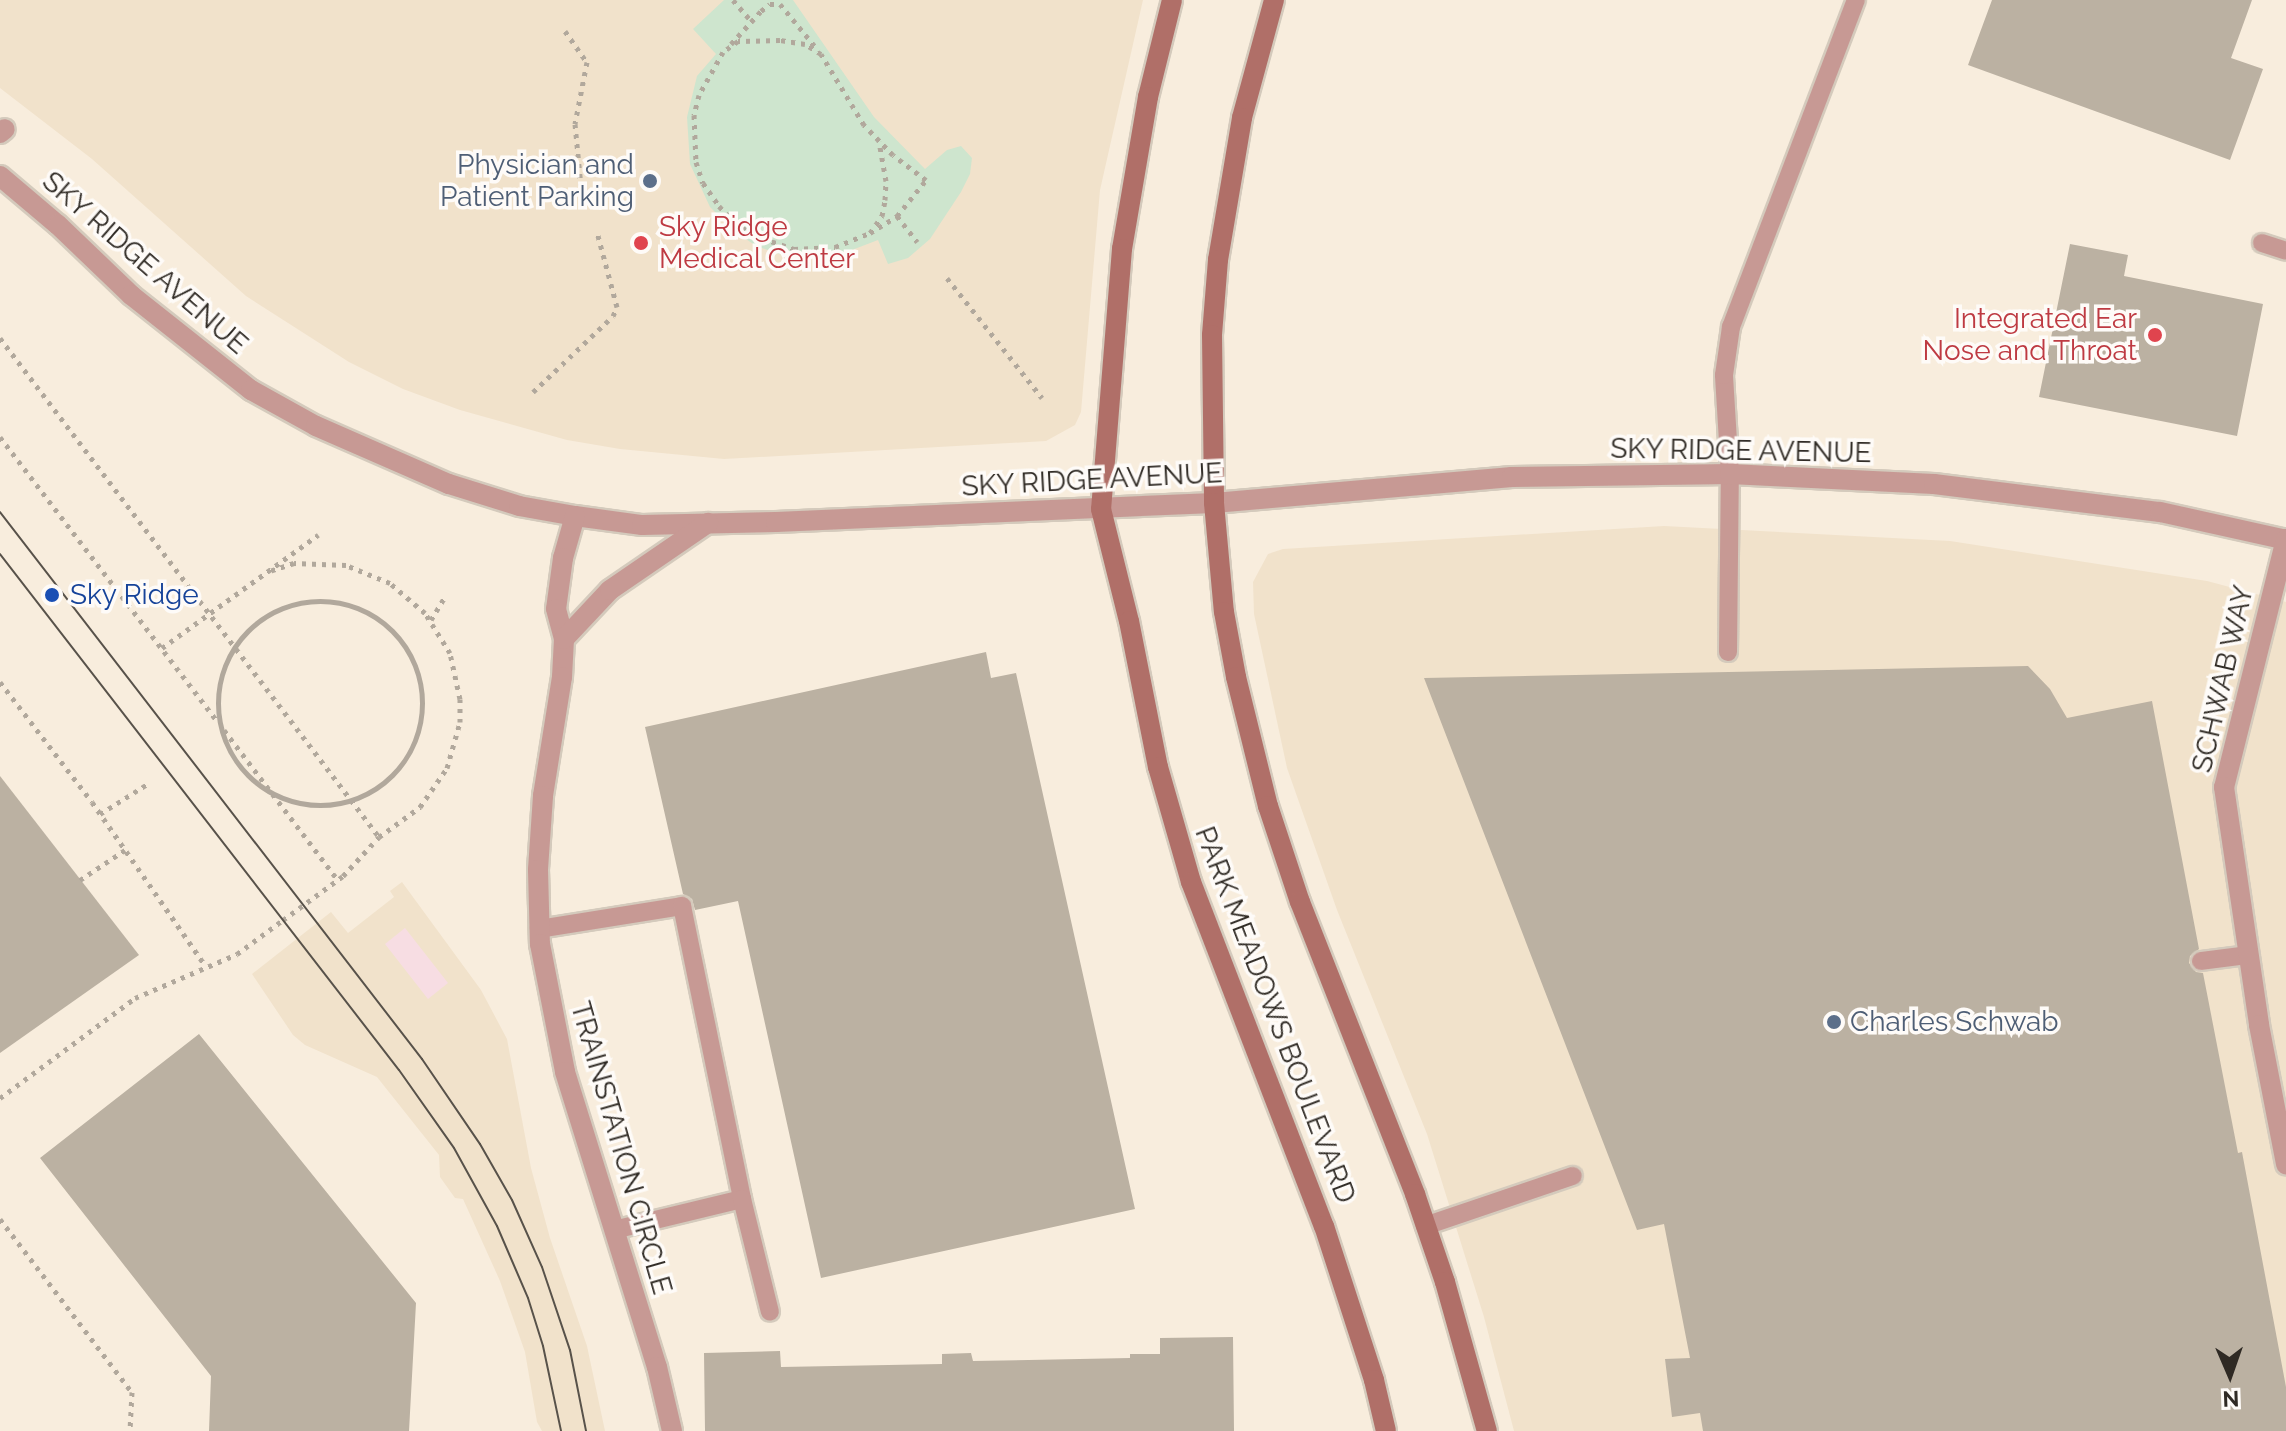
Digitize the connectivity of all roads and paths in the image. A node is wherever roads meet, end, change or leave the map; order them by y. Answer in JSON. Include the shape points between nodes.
{"nodes":[{"id":1,"x":733,"y":0,"type":"edge"},
{"id":2,"x":1172,"y":0,"type":"edge"},
{"id":3,"x":1274,"y":0,"type":"edge"},
{"id":4,"x":1856,"y":0,"type":"edge"},
{"id":5,"x":751,"y":21,"type":"junction"},
{"id":6,"x":565,"y":31,"type":"dead end"},
{"id":7,"x":723,"y":52,"type":"junction"},
{"id":8,"x":821,"y":54,"type":"junction"},
{"id":9,"x":879,"y":142,"type":"junction"},
{"id":10,"x":0,"y":176,"type":"edge"},
{"id":11,"x":581,"y":186,"type":"dead end"},
{"id":12,"x":897,"y":216,"type":"junction"},
{"id":13,"x":597,"y":232,"type":"dead end"},
{"id":14,"x":870,"y":233,"type":"junction"},
{"id":15,"x":917,"y":242,"type":"dead end"},
{"id":16,"x":2262,"y":243,"type":"dead end"},
{"id":17,"x":2286,"y":251,"type":"edge"},
{"id":18,"x":947,"y":278,"type":"dead end"},
{"id":19,"x":0,"y":338,"type":"edge"},
{"id":20,"x":533,"y":392,"type":"dead end"},
{"id":21,"x":1042,"y":398,"type":"dead end"},
{"id":22,"x":0,"y":437,"type":"edge"},
{"id":23,"x":1730,"y":474,"type":"junction"},
{"id":24,"x":1214,"y":503,"type":"junction"},
{"id":25,"x":1101,"y":509,"type":"junction"},
{"id":26,"x":575,"y":516,"type":"junction"},
{"id":27,"x":708,"y":523,"type":"junction"},
{"id":28,"x":318,"y":535,"type":"dead end"},
{"id":29,"x":2286,"y":539,"type":"edge"},
{"id":30,"x":269,"y":571,"type":"junction"},
{"id":31,"x":446,"y":595,"type":"dead end"},
{"id":32,"x":208,"y":615,"type":"junction"},
{"id":33,"x":431,"y":620,"type":"junction"},
{"id":34,"x":564,"y":639,"type":"junction"},
{"id":35,"x":162,"y":648,"type":"junction"},
{"id":36,"x":234,"y":648,"type":"junction"},
{"id":37,"x":1728,"y":652,"type":"dead end"},
{"id":38,"x":0,"y":682,"type":"edge"},
{"id":39,"x":221,"y":726,"type":"junction"},
{"id":40,"x":149,"y":783,"type":"dead end"},
{"id":41,"x":271,"y":792,"type":"junction"},
{"id":42,"x":351,"y":800,"type":"junction"},
{"id":43,"x":100,"y":814,"type":"junction"},
{"id":44,"x":379,"y":837,"type":"junction"},
{"id":45,"x":125,"y":850,"type":"junction"},
{"id":46,"x":80,"y":880,"type":"dead end"},
{"id":47,"x":338,"y":880,"type":"junction"},
{"id":48,"x":539,"y":929,"type":"junction"},
{"id":49,"x":2248,"y":955,"type":"junction"},
{"id":50,"x":2201,"y":961,"type":"dead end"},
{"id":51,"x":205,"y":965,"type":"junction"},
{"id":52,"x":0,"y":1098,"type":"edge"},
{"id":53,"x":2286,"y":1164,"type":"edge"},
{"id":54,"x":1573,"y":1176,"type":"dead end"},
{"id":55,"x":742,"y":1199,"type":"junction"},
{"id":56,"x":0,"y":1219,"type":"edge"},
{"id":57,"x":1425,"y":1226,"type":"junction"},
{"id":58,"x":614,"y":1230,"type":"junction"},
{"id":59,"x":770,"y":1312,"type":"dead end"},
{"id":60,"x":130,"y":1431,"type":"edge"},
{"id":61,"x":672,"y":1431,"type":"edge"},
{"id":62,"x":1386,"y":1431,"type":"edge"},
{"id":63,"x":1487,"y":1431,"type":"edge"}],
"edges":[{"from":1,"to":5,"type":"path"},
{"from":2,"to":25,"type":"main road","name":"PARK MEADOWS BOULEVARD","via":[[1148,97],[1122,249]]},
{"from":3,"to":24,"type":"main road","via":[[1242,118],[1218,260],[1212,335]]},
{"from":4,"to":23,"type":"lane","via":[[1731,327],[1724,375]]},
{"from":5,"to":7,"type":"path"},
{"from":5,"to":8,"type":"path","via":[[770,4],[780,4]]},
{"from":6,"to":11,"type":"path","via":[[587,62],[575,124]]},
{"from":7,"to":8,"type":"path","via":[[738,41],[757,39],[805,44]]},
{"from":7,"to":14,"type":"path","via":[[699,95],[692,135],[703,183],[719,206],[753,235],[794,249],[835,247]]},
{"from":8,"to":9,"type":"path","via":[[854,112]]},
{"from":9,"to":12,"type":"path","via":[[926,180]]},
{"from":9,"to":14,"type":"path","via":[[885,200]]},
{"from":10,"to":26,"type":"street","name":"SKY RIDGE AVENUE","via":[[131,295],[251,390],[316,426],[449,484],[519,506]]},
{"from":12,"to":14,"type":"path"},
{"from":12,"to":15,"type":"path"},
{"from":13,"to":20,"type":"path","via":[[617,307]]},
{"from":16,"to":17,"type":"lane"},
{"from":18,"to":21,"type":"path"},
{"from":19,"to":32,"type":"path"},
{"from":22,"to":35,"type":"path"},
{"from":23,"to":24,"type":"street","name":"SKY RIDGE AVENUE","via":[[1512,477]]},
{"from":23,"to":29,"type":"street","name":"SKY RIDGE AVENUE","via":[[1934,484],[2160,512]]},
{"from":23,"to":37,"type":"lane"},
{"from":24,"to":25,"type":"street","name":"SKY RIDGE AVENUE"},
{"from":24,"to":57,"type":"main road","via":[[1228,633],[1268,806]]},
{"from":25,"to":27,"type":"street","name":"SKY RIDGE AVENUE"},
{"from":25,"to":62,"type":"main road","name":"PARK MEADOWS BOULEVARD","via":[[1158,767],[1191,882],[1324,1226]]},
{"from":26,"to":27,"type":"street","name":"SKY RIDGE AVENUE","via":[[642,525]]},
{"from":26,"to":34,"type":"street","name":"TRAINSTATION CIRCLE","via":[[556,609]]},
{"from":27,"to":34,"type":"street","via":[[610,590]]},
{"from":28,"to":30,"type":"path"},
{"from":29,"to":49,"type":"street","name":"SCHWAB WAY","via":[[2224,787]]},
{"from":30,"to":32,"type":"path"},
{"from":30,"to":33,"type":"path","via":[[320,562],[357,568],[390,583]]},
{"from":31,"to":33,"type":"path"},
{"from":32,"to":35,"type":"path"},
{"from":32,"to":36,"type":"path"},
{"from":33,"to":44,"type":"path","via":[[457,675],[455,746],[428,798]]},
{"from":34,"to":48,"type":"street","name":"TRAINSTATION CIRCLE","via":[[543,796]]},
{"from":35,"to":39,"type":"path"},
{"from":36,"to":39,"type":"path","via":[[219,687]]},
{"from":36,"to":42,"type":"path"},
{"from":36,"to":42,"type":"path","via":[[265,617],[315,601],[365,612],[381,620],[404,645],[422,694],[414,745],[382,784]]},
{"from":38,"to":43,"type":"path"},
{"from":39,"to":41,"type":"path"},
{"from":40,"to":43,"type":"path"},
{"from":41,"to":42,"type":"path","via":[[317,805]]},
{"from":41,"to":47,"type":"path"},
{"from":42,"to":44,"type":"path"},
{"from":43,"to":45,"type":"path"},
{"from":44,"to":47,"type":"path"},
{"from":45,"to":46,"type":"path"},
{"from":45,"to":51,"type":"path"},
{"from":47,"to":51,"type":"path","via":[[237,954]]},
{"from":48,"to":55,"type":"lane","via":[[682,906]]},
{"from":48,"to":58,"type":"street","name":"TRAINSTATION CIRCLE","via":[[565,1072]]},
{"from":49,"to":50,"type":"lane"},
{"from":49,"to":53,"type":"street","name":"SCHWAB WAY"},
{"from":51,"to":52,"type":"path","via":[[135,998]]},
{"from":54,"to":57,"type":"lane"},
{"from":55,"to":58,"type":"lane"},
{"from":55,"to":59,"type":"lane"},
{"from":56,"to":60,"type":"path","via":[[132,1392]]},
{"from":57,"to":63,"type":"main road"},
{"from":58,"to":61,"type":"street","name":"TRAINSTATION CIRCLE"}]}
